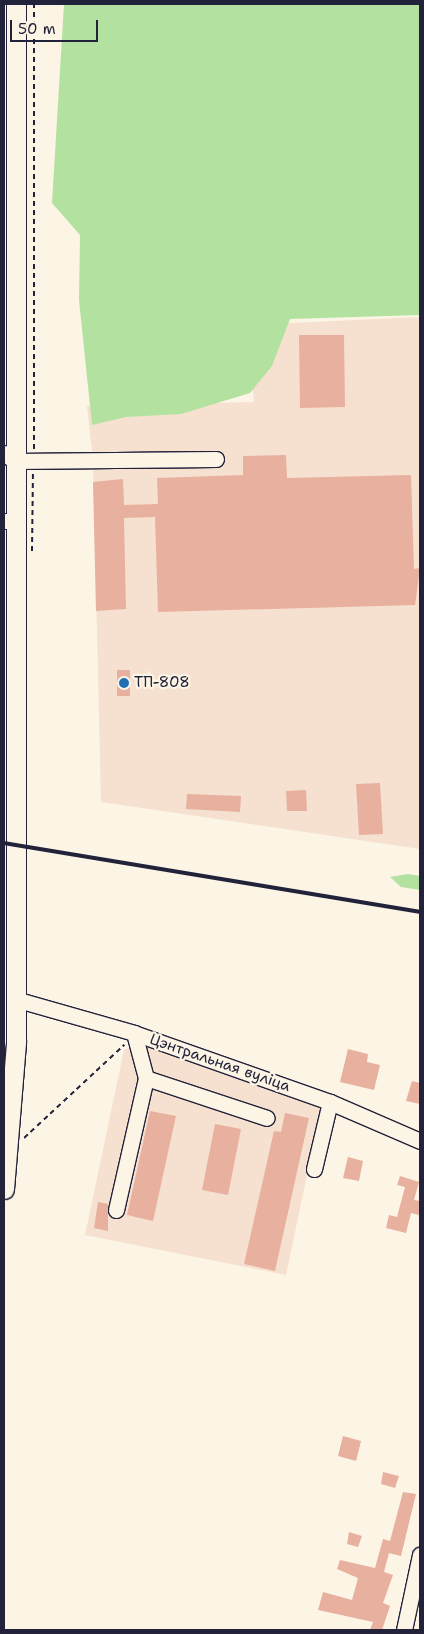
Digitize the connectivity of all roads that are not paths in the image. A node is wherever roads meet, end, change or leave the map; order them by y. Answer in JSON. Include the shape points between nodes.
{"nodes":[{"id":1,"x":16,"y":4,"type":"edge"},
{"id":2,"x":9,"y":309,"type":"edge"},
{"id":3,"x":10,"y":373,"type":"edge"},
{"id":4,"x":9,"y":457,"type":"edge"},
{"id":5,"x":216,"y":459,"type":"dead end"},
{"id":6,"x":9,"y":521,"type":"edge"},
{"id":7,"x":8,"y":708,"type":"edge"},
{"id":8,"x":8,"y":749,"type":"edge"},
{"id":9,"x":9,"y":960,"type":"edge"},
{"id":10,"x":15,"y":999,"type":"junction"},
{"id":11,"x":134,"y":1033,"type":"junction"},
{"id":12,"x":146,"y":1078,"type":"junction"},
{"id":13,"x":330,"y":1102,"type":"junction"},
{"id":14,"x":267,"y":1118,"type":"dead end"},
{"id":15,"x":420,"y":1141,"type":"edge"},
{"id":16,"x":314,"y":1169,"type":"dead end"},
{"id":17,"x":4,"y":1189,"type":"edge"},
{"id":18,"x":116,"y":1210,"type":"dead end"},
{"id":19,"x":420,"y":1554,"type":"edge"},
{"id":20,"x":404,"y":1630,"type":"edge"}],
"edges":[{"from":1,"to":2,"type":"main road"},
{"from":2,"to":3,"type":"main road"},
{"from":3,"to":4,"type":"main road"},
{"from":4,"to":5,"type":"street"},
{"from":4,"to":6,"type":"main road"},
{"from":6,"to":7,"type":"main road"},
{"from":7,"to":8,"type":"main road"},
{"from":8,"to":9,"type":"main road"},
{"from":9,"to":10,"type":"main road"},
{"from":10,"to":11,"type":"street","name":"Цэнтральная вуліца"},
{"from":10,"to":17,"type":"main road","via":[[9,1147]]},
{"from":11,"to":12,"type":"street"},
{"from":11,"to":13,"type":"street","name":"Цэнтральная вуліца"},
{"from":12,"to":14,"type":"street"},
{"from":12,"to":18,"type":"street"},
{"from":13,"to":15,"type":"street","name":"Цэнтральная вуліца"},
{"from":13,"to":16,"type":"street"},
{"from":19,"to":20,"type":"street"}]}
